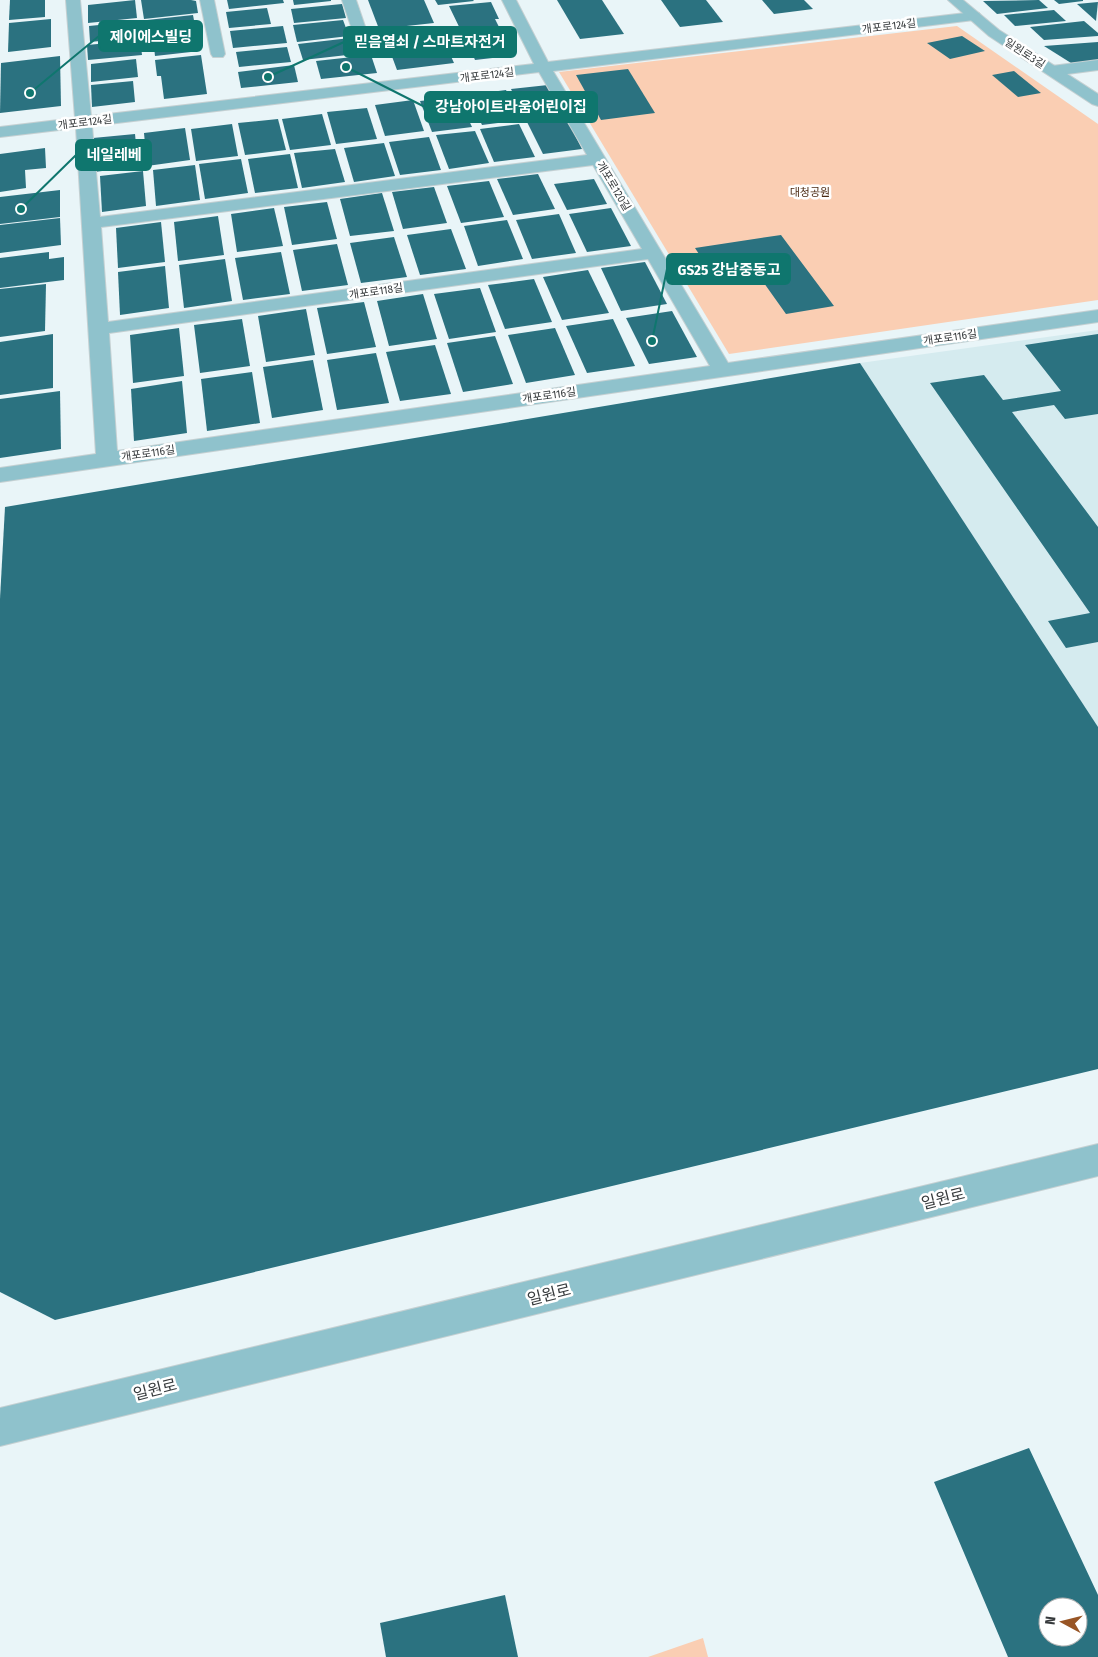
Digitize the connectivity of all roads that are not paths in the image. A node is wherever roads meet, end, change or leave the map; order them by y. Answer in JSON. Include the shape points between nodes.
{"nodes":[{"id":1,"x":73,"y":0,"type":"edge"},
{"id":2,"x":207,"y":0,"type":"edge"},
{"id":3,"x":349,"y":0,"type":"edge"},
{"id":4,"x":509,"y":0,"type":"edge"},
{"id":5,"x":955,"y":0,"type":"edge"},
{"id":6,"x":974,"y":16,"type":"junction"},
{"id":7,"x":362,"y":38,"type":"dead end"},
{"id":8,"x":218,"y":54,"type":"dead end"},
{"id":9,"x":1098,"y":65,"type":"edge"},
{"id":10,"x":544,"y":68,"type":"junction"},
{"id":11,"x":1052,"y":71,"type":"junction"},
{"id":12,"x":1098,"y":101,"type":"edge"},
{"id":13,"x":84,"y":122,"type":"junction"},
{"id":14,"x":0,"y":132,"type":"edge"},
{"id":15,"x":597,"y":158,"type":"junction"},
{"id":16,"x":92,"y":223,"type":"junction"},
{"id":17,"x":653,"y":253,"type":"junction"},
{"id":18,"x":1098,"y":316,"type":"edge"},
{"id":19,"x":98,"y":329,"type":"junction"},
{"id":20,"x":722,"y":370,"type":"junction"},
{"id":21,"x":107,"y":459,"type":"junction"},
{"id":22,"x":0,"y":475,"type":"edge"},
{"id":23,"x":1098,"y":1160,"type":"edge"},
{"id":24,"x":0,"y":1427,"type":"edge"}],
"edges":[{"from":1,"to":13,"type":"street"},
{"from":2,"to":8,"type":"street"},
{"from":3,"to":7,"type":"street"},
{"from":4,"to":10,"type":"street","name":"개포로120길"},
{"from":5,"to":6,"type":"street","name":"일원로3길"},
{"from":6,"to":10,"type":"street","name":"개포로124길"},
{"from":6,"to":11,"type":"street","name":"일원로3길"},
{"from":9,"to":11,"type":"street"},
{"from":10,"to":13,"type":"street","name":"개포로124길"},
{"from":10,"to":15,"type":"street","name":"개포로120길"},
{"from":11,"to":12,"type":"street","name":"일원로3길"},
{"from":13,"to":14,"type":"street","name":"개포로124길"},
{"from":13,"to":16,"type":"street"},
{"from":15,"to":16,"type":"street"},
{"from":15,"to":17,"type":"street","name":"개포로120길"},
{"from":16,"to":19,"type":"street"},
{"from":17,"to":19,"type":"street","name":"개포로118길"},
{"from":17,"to":20,"type":"street","name":"개포로120길"},
{"from":18,"to":20,"type":"street","name":"개포로116길"},
{"from":19,"to":21,"type":"street"},
{"from":20,"to":21,"type":"street","name":"개포로116길"},
{"from":21,"to":22,"type":"street","name":"개포로116길"},
{"from":23,"to":24,"type":"street","name":"일원로"}]}
